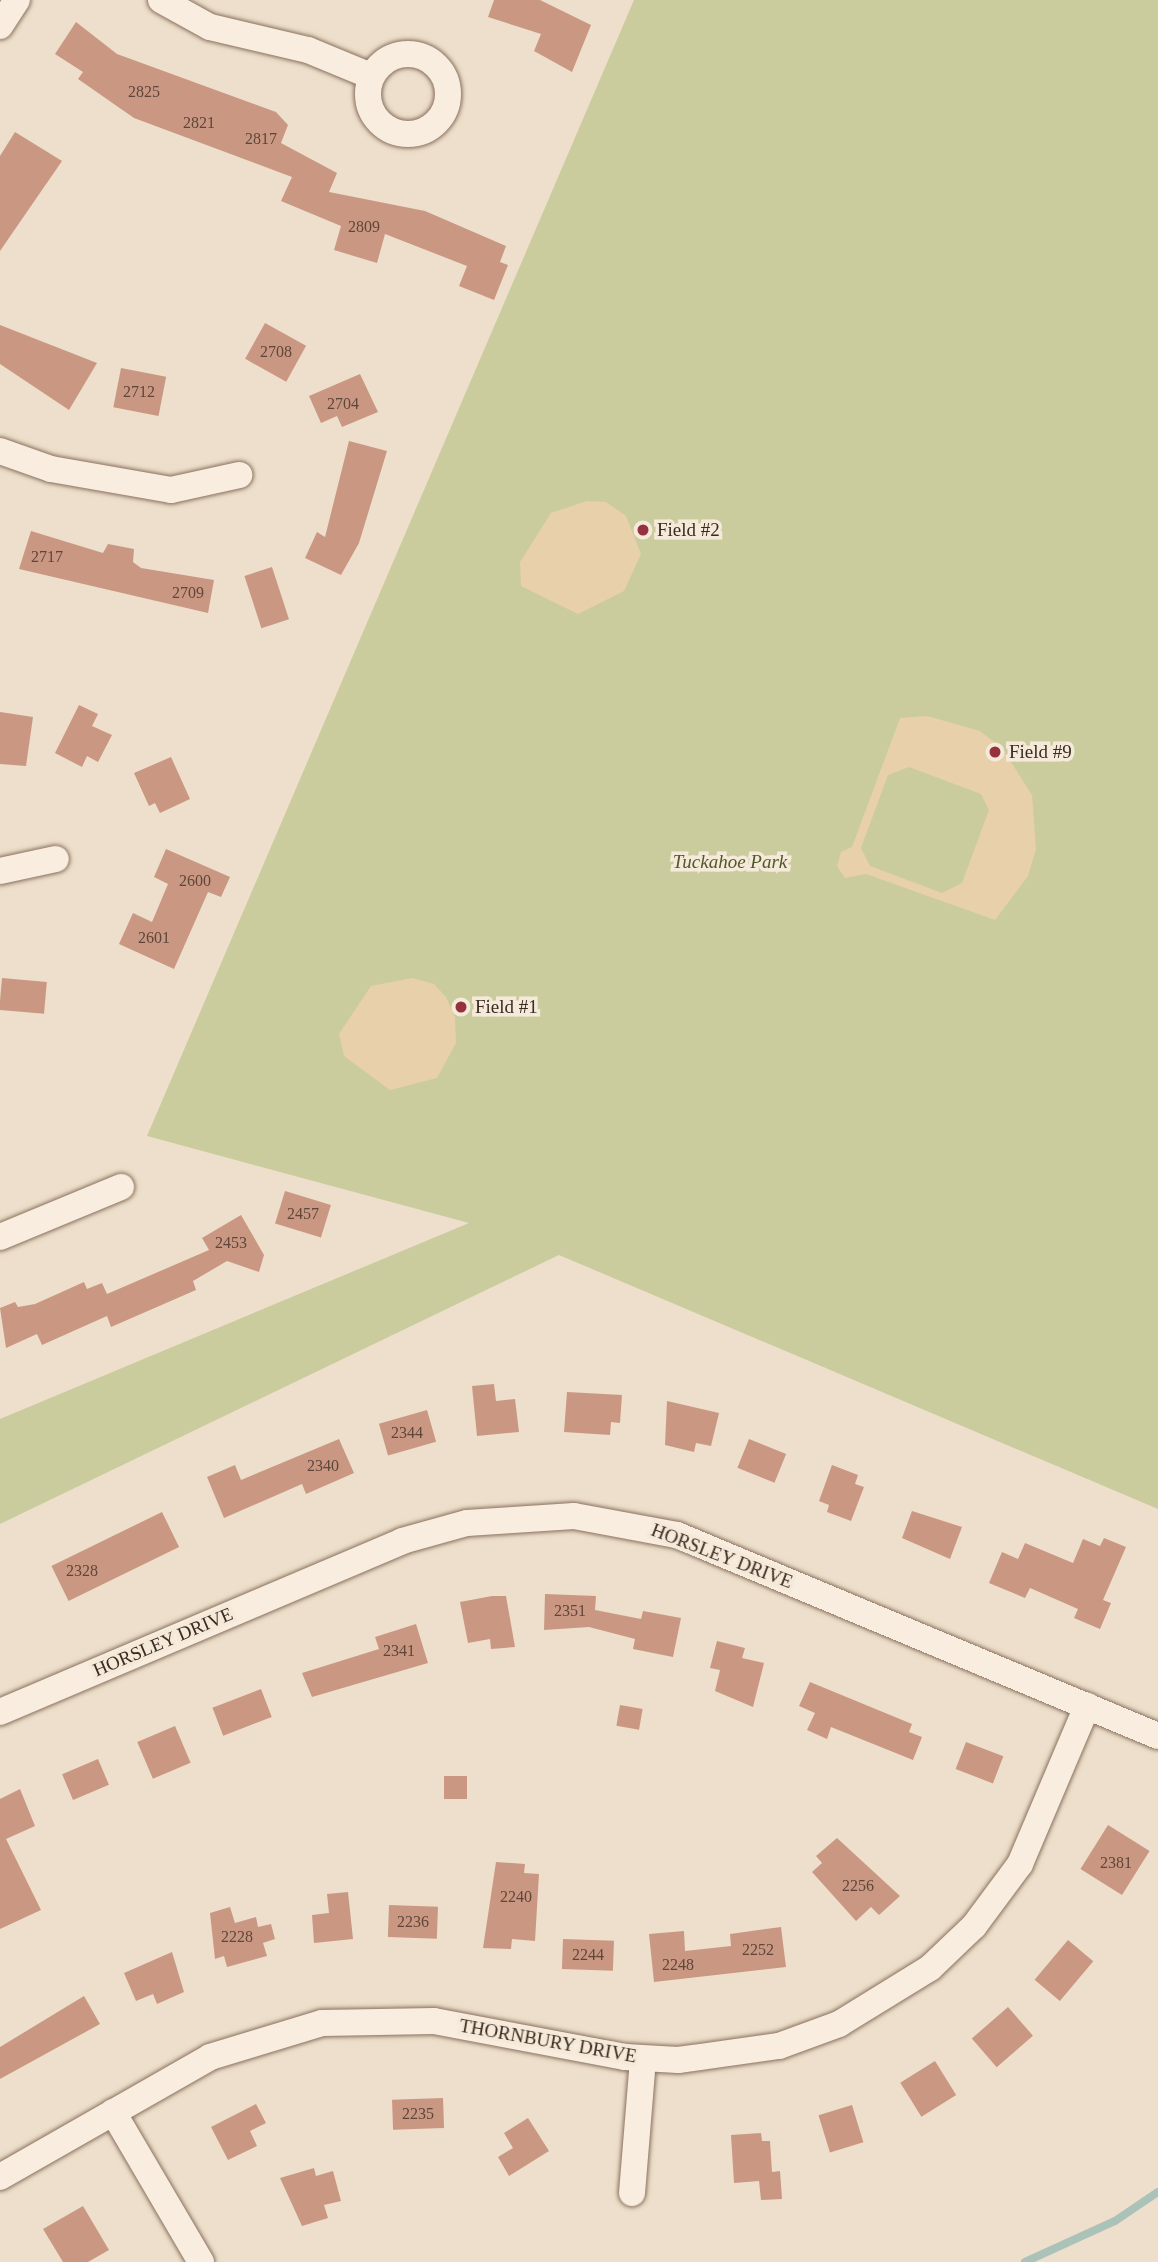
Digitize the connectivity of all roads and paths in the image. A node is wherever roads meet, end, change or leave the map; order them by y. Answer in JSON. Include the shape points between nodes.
{"nodes":[{"id":1,"x":17,"y":0,"type":"edge"},
{"id":2,"x":161,"y":0,"type":"edge"},
{"id":3,"x":0,"y":26,"type":"edge"},
{"id":4,"x":371,"y":76,"type":"dead end"},
{"id":5,"x":0,"y":451,"type":"edge"},
{"id":6,"x":239,"y":475,"type":"dead end"},
{"id":7,"x":56,"y":859,"type":"dead end"},
{"id":8,"x":0,"y":871,"type":"edge"},
{"id":9,"x":121,"y":1187,"type":"dead end"},
{"id":10,"x":0,"y":1237,"type":"edge"},
{"id":11,"x":1087,"y":1706,"type":"junction"},
{"id":12,"x":0,"y":1712,"type":"edge"},
{"id":13,"x":1158,"y":1736,"type":"edge"},
{"id":14,"x":643,"y":2059,"type":"junction"},
{"id":15,"x":113,"y":2112,"type":"junction"},
{"id":16,"x":0,"y":2177,"type":"edge"},
{"id":17,"x":632,"y":2193,"type":"dead end"},
{"id":18,"x":201,"y":2262,"type":"edge"}],
"edges":[{"from":1,"to":3,"type":"street"},
{"from":2,"to":4,"type":"street","via":[[210,27],[308,50]]},
{"from":5,"to":6,"type":"street","via":[[51,469],[171,490]]},
{"from":7,"to":8,"type":"street"},
{"from":9,"to":10,"type":"street"},
{"from":11,"to":12,"type":"street","name":"HORSLEY DRIVE","via":[[677,1535],[610,1519],[525,1516],[402,1541]]},
{"from":11,"to":13,"type":"street","name":"HORSLEY DRIVE"},
{"from":11,"to":14,"type":"street","name":"THORNBURY DRIVE","via":[[1020,1864],[974,1926],[930,1968],[839,2024],[779,2046],[728,2057]]},
{"from":14,"to":15,"type":"street","name":"THORNBURY DRIVE","via":[[434,2021],[322,2023],[210,2057]]},
{"from":14,"to":17,"type":"street"},
{"from":15,"to":16,"type":"street","name":"THORNBURY DRIVE"},
{"from":15,"to":18,"type":"street"}]}
